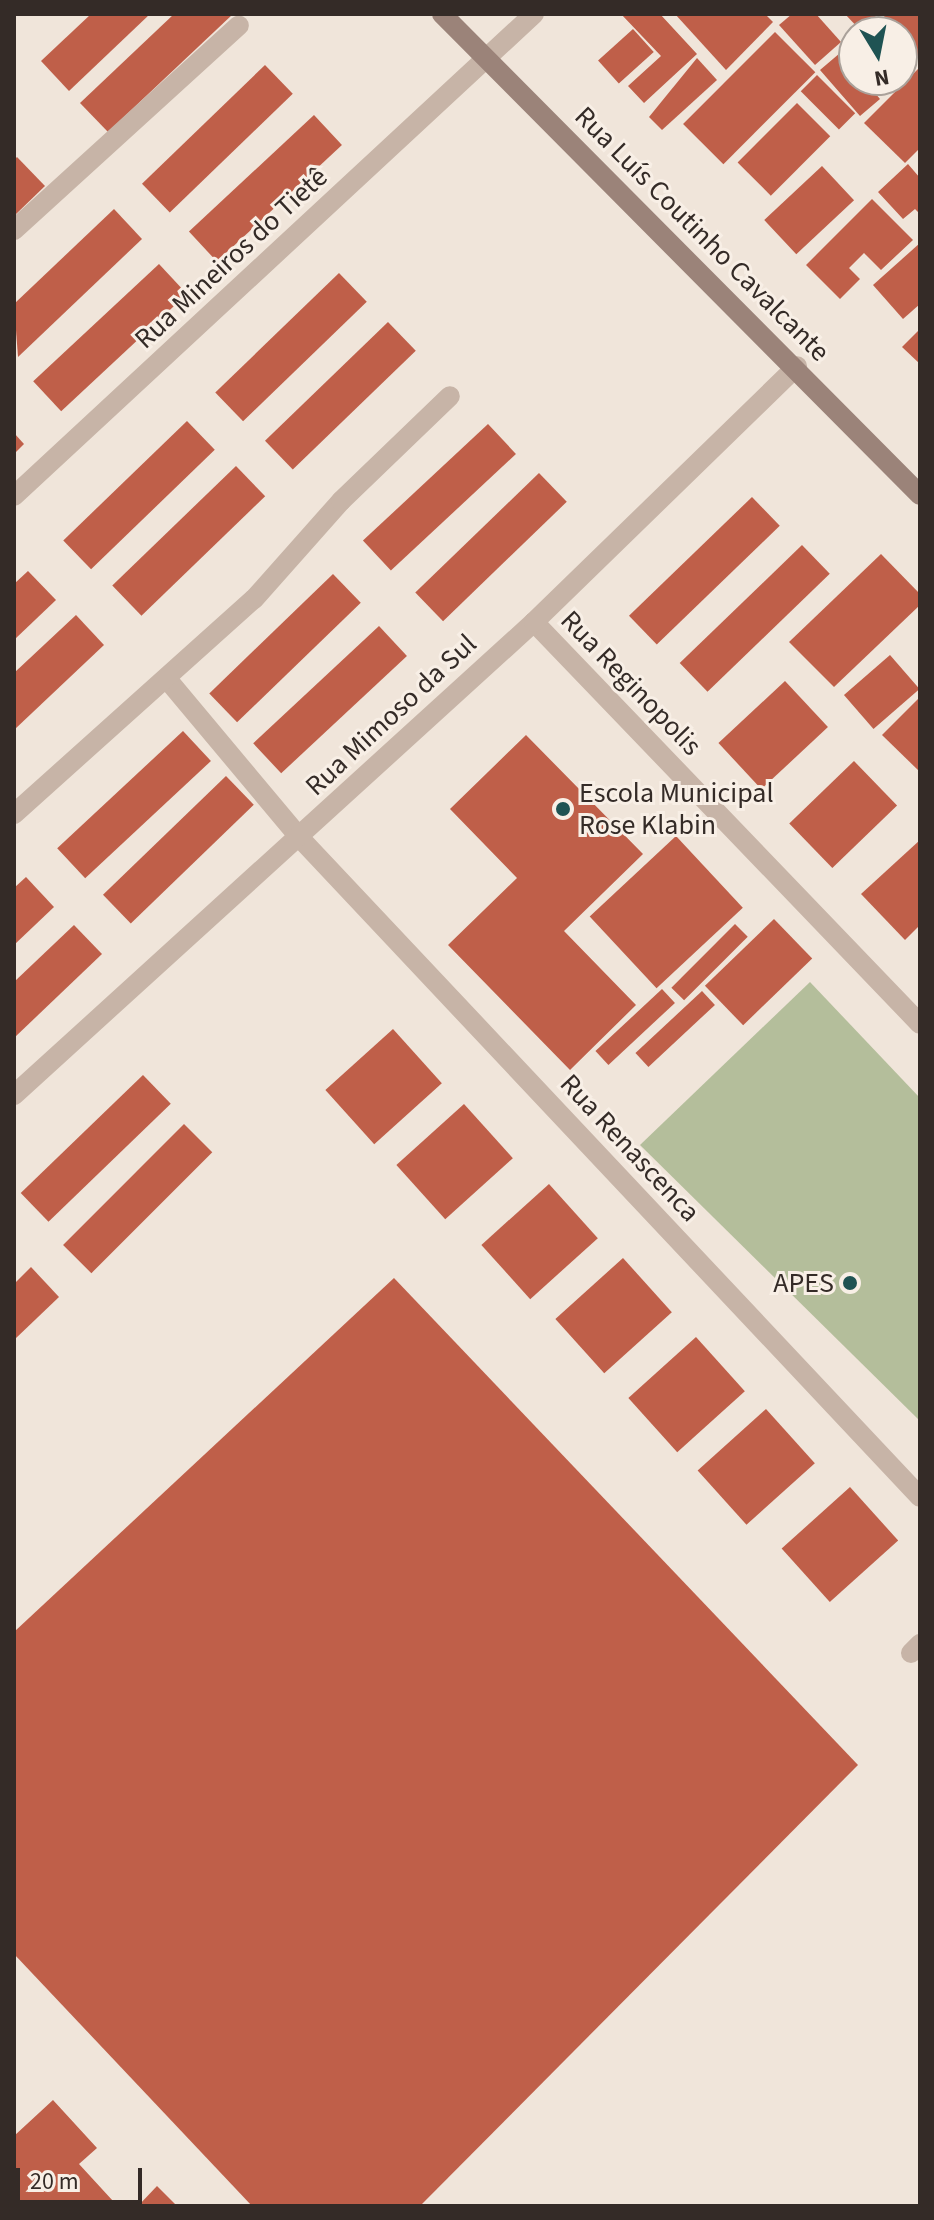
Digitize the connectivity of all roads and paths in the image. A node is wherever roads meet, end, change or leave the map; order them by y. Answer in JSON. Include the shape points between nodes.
{"nodes":[{"id":1,"x":442,"y":14,"type":"edge"},
{"id":2,"x":534,"y":14,"type":"edge"},
{"id":3,"x":239,"y":25,"type":"dead end"},
{"id":4,"x":486,"y":60,"type":"junction"},
{"id":5,"x":14,"y":230,"type":"edge"},
{"id":6,"x":797,"y":366,"type":"junction"},
{"id":7,"x":450,"y":396,"type":"dead end"},
{"id":8,"x":920,"y":495,"type":"edge"},
{"id":9,"x":14,"y":496,"type":"edge"},
{"id":10,"x":534,"y":622,"type":"junction"},
{"id":11,"x":167,"y":679,"type":"junction"},
{"id":12,"x":14,"y":814,"type":"edge"},
{"id":13,"x":299,"y":837,"type":"junction"},
{"id":14,"x":920,"y":1024,"type":"edge"},
{"id":15,"x":14,"y":1095,"type":"edge"},
{"id":16,"x":920,"y":1497,"type":"edge"}],
"edges":[{"from":1,"to":4,"type":"main road","name":"Rua Luís Coutinho Cavalcante"},
{"from":2,"to":4,"type":"street","name":"Rua Mineiros do Tietê"},
{"from":3,"to":5,"type":"street"},
{"from":4,"to":6,"type":"main road","name":"Rua Luís Coutinho Cavalcante"},
{"from":4,"to":9,"type":"street","name":"Rua Mineiros do Tietê"},
{"from":6,"to":8,"type":"main road","name":"Rua Luís Coutinho Cavalcante"},
{"from":6,"to":10,"type":"street","name":"Rua Mimoso da Sul"},
{"from":7,"to":11,"type":"street"},
{"from":10,"to":13,"type":"street","name":"Rua Mimoso da Sul"},
{"from":10,"to":14,"type":"street","name":"Rua Reginopolis"},
{"from":11,"to":12,"type":"street"},
{"from":11,"to":13,"type":"street","name":"Rua Renascenca"},
{"from":13,"to":15,"type":"street","name":"Rua Mimoso da Sul"},
{"from":13,"to":16,"type":"street","name":"Rua Renascenca"}]}
